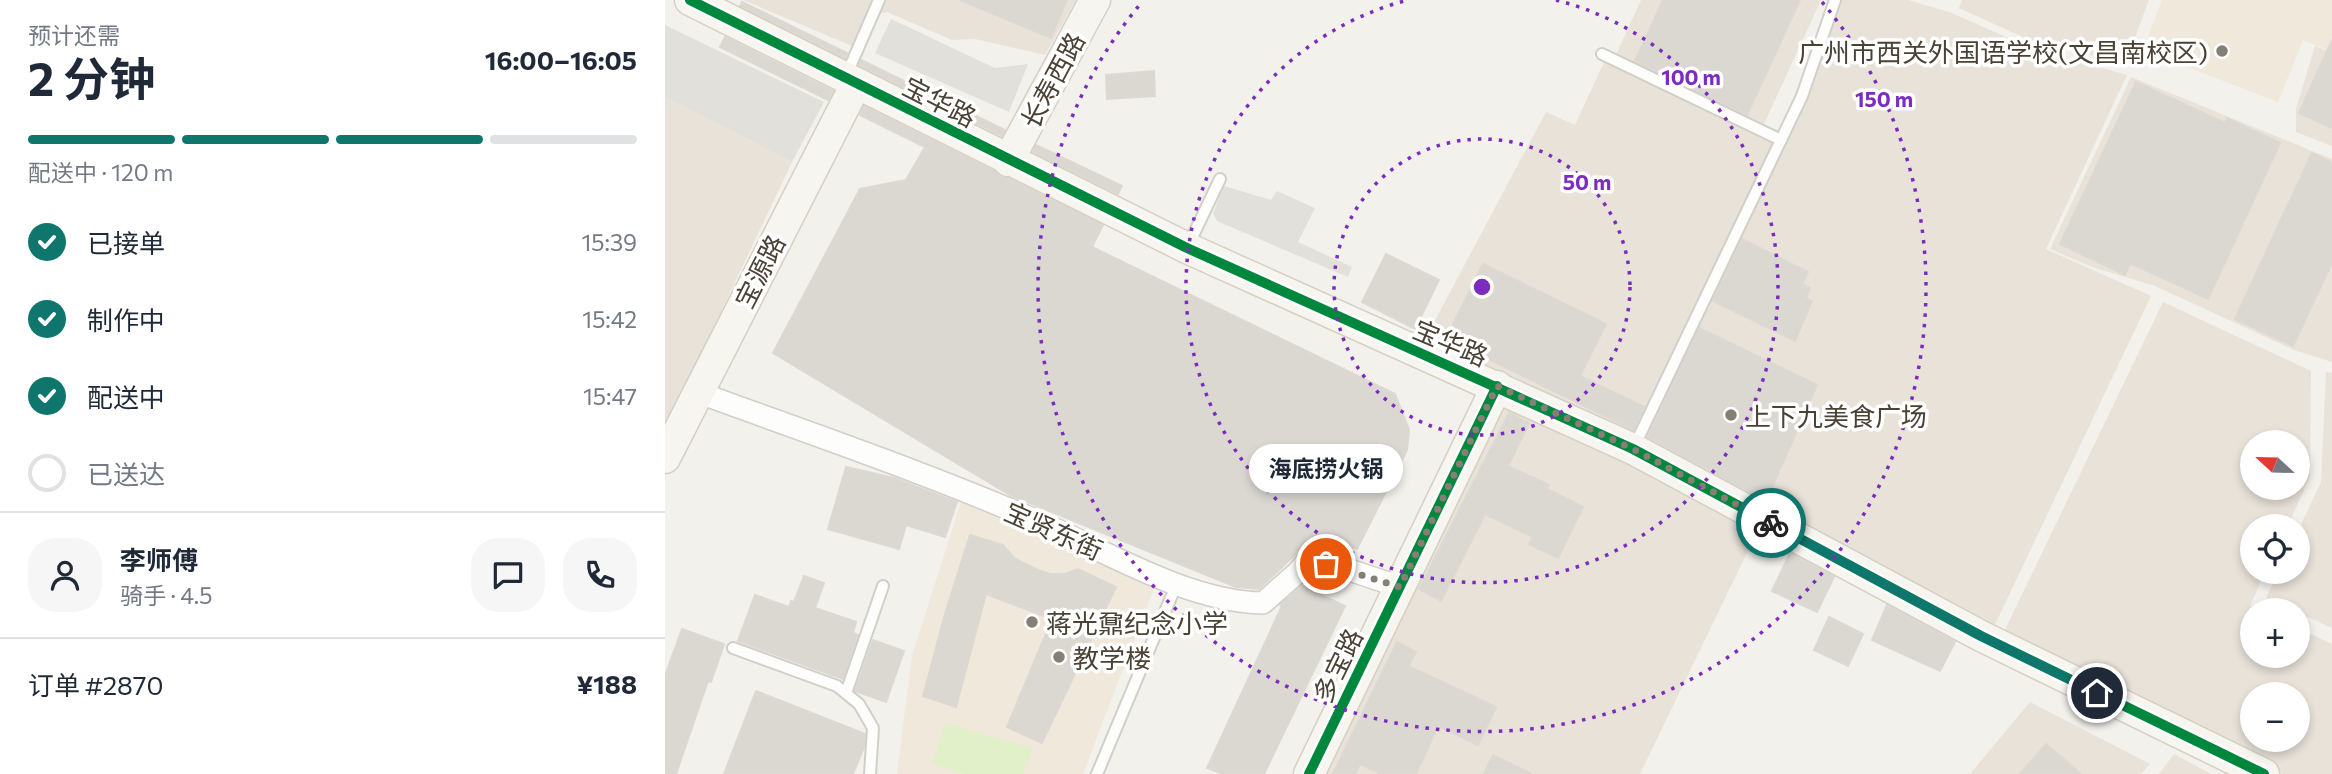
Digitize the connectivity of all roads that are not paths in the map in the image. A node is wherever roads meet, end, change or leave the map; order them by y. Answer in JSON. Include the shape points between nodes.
{"nodes":[{"id":1,"x":690,"y":0,"type":"edge"},
{"id":2,"x":879,"y":0,"type":"edge"},
{"id":3,"x":1095,"y":0,"type":"edge"},
{"id":4,"x":1835,"y":0,"type":"edge"},
{"id":5,"x":1602,"y":54,"type":"dead end"},
{"id":6,"x":851,"y":81,"type":"junction"},
{"id":7,"x":1781,"y":140,"type":"junction"},
{"id":8,"x":1008,"y":160,"type":"junction"},
{"id":9,"x":1220,"y":179,"type":"dead end"},
{"id":10,"x":1187,"y":248,"type":"junction"},
{"id":11,"x":1497,"y":386,"type":"junction"},
{"id":12,"x":697,"y":392,"type":"junction"},
{"id":13,"x":1633,"y":449,"type":"junction"},
{"id":14,"x":665,"y":458,"type":"edge"},
{"id":15,"x":1177,"y":583,"type":"junction"},
{"id":16,"x":883,"y":586,"type":"dead end"},
{"id":17,"x":1400,"y":587,"type":"junction"},
{"id":18,"x":733,"y":648,"type":"dead end"},
{"id":19,"x":846,"y":693,"type":"junction"},
{"id":20,"x":870,"y":774,"type":"edge"},
{"id":21,"x":1097,"y":774,"type":"edge"},
{"id":22,"x":1309,"y":774,"type":"edge"},
{"id":23,"x":2264,"y":774,"type":"edge"}],
"edges":[{"from":1,"to":6,"type":"street","name":"宝华路"},
{"from":2,"to":6,"type":"lane"},
{"from":3,"to":8,"type":"street","name":"长寿西路"},
{"from":4,"to":7,"type":"lane","via":[[1802,96]]},
{"from":5,"to":7,"type":"lane"},
{"from":6,"to":8,"type":"street","name":"宝华路"},
{"from":6,"to":12,"type":"street","name":"宝源路"},
{"from":7,"to":13,"type":"lane"},
{"from":8,"to":10,"type":"street","name":"宝华路"},
{"from":9,"to":10,"type":"lane"},
{"from":10,"to":11,"type":"street","name":"宝华路"},
{"from":11,"to":13,"type":"street","name":"宝华路"},
{"from":11,"to":17,"type":"street","name":"多宝路"},
{"from":12,"to":14,"type":"street","name":"宝源路"},
{"from":12,"to":15,"type":"street","name":"宝贤东街","via":[[924,475]]},
{"from":13,"to":23,"type":"street","name":"宝华路","via":[[1987,639]]},
{"from":15,"to":17,"type":"street","name":"宝贤东街","via":[[1239,603],[1263,603],[1311,557]]},
{"from":15,"to":21,"type":"lane"},
{"from":16,"to":19,"type":"lane"},
{"from":17,"to":22,"type":"street","name":"多宝路"},
{"from":18,"to":19,"type":"lane","via":[[837,685]]},
{"from":19,"to":20,"type":"lane","via":[[859,704],[873,728]]}]}
